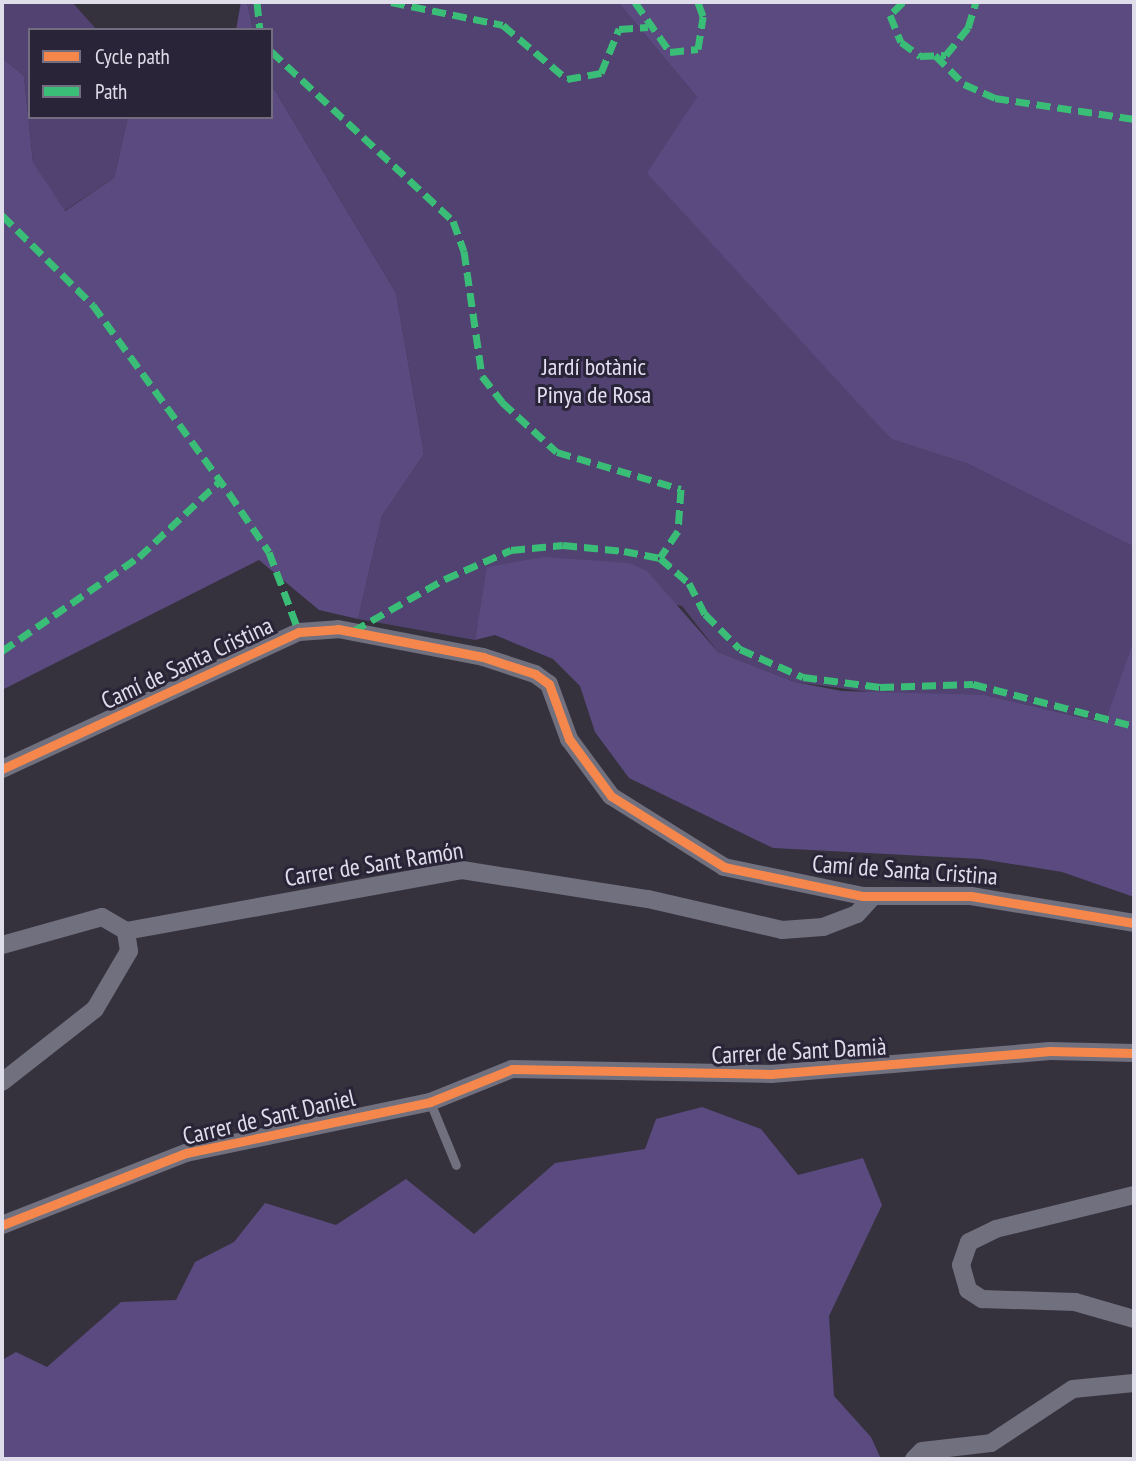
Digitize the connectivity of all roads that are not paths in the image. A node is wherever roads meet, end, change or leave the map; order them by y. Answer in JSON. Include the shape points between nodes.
{"nodes":[{"id":1,"x":2,"y":769,"type":"edge"},
{"id":2,"x":873,"y":896,"type":"junction"},
{"id":3,"x":1134,"y":923,"type":"edge"},
{"id":4,"x":126,"y":931,"type":"junction"},
{"id":5,"x":2,"y":945,"type":"edge"},
{"id":6,"x":1134,"y":1053,"type":"edge"},
{"id":7,"x":2,"y":1082,"type":"edge"},
{"id":8,"x":430,"y":1102,"type":"junction"},
{"id":9,"x":456,"y":1165,"type":"dead end"},
{"id":10,"x":1134,"y":1195,"type":"edge"},
{"id":11,"x":2,"y":1225,"type":"edge"},
{"id":12,"x":1134,"y":1319,"type":"edge"},
{"id":13,"x":1134,"y":1383,"type":"edge"},
{"id":14,"x":914,"y":1459,"type":"edge"}],
"edges":[{"from":1,"to":2,"type":"street","name":"Camí de Santa Cristina","via":[[299,632],[338,629],[483,657],[534,674],[549,684],[569,739],[611,796],[663,834],[724,867],[779,883]]},
{"from":2,"to":3,"type":"street","name":"Camí de Santa Cristina","via":[[971,896]]},
{"from":2,"to":4,"type":"street","name":"Carrer de Sant Ramón","via":[[858,914],[823,927],[782,930],[648,899],[462,870]]},
{"from":4,"to":5,"type":"street","via":[[102,917]]},
{"from":4,"to":7,"type":"street","via":[[129,951],[95,1009]]},
{"from":6,"to":8,"type":"street","name":"Carrer de Sant Damià","via":[[1050,1051],[772,1074],[512,1069]]},
{"from":8,"to":9,"type":"lane"},
{"from":8,"to":11,"type":"street","name":"Carrer de Sant Daniel","via":[[186,1153]]},
{"from":10,"to":12,"type":"street","via":[[996,1229],[970,1242],[961,1265],[968,1290],[982,1299],[1075,1301]]},
{"from":13,"to":14,"type":"street","via":[[1073,1389],[991,1443],[922,1451]]}]}
